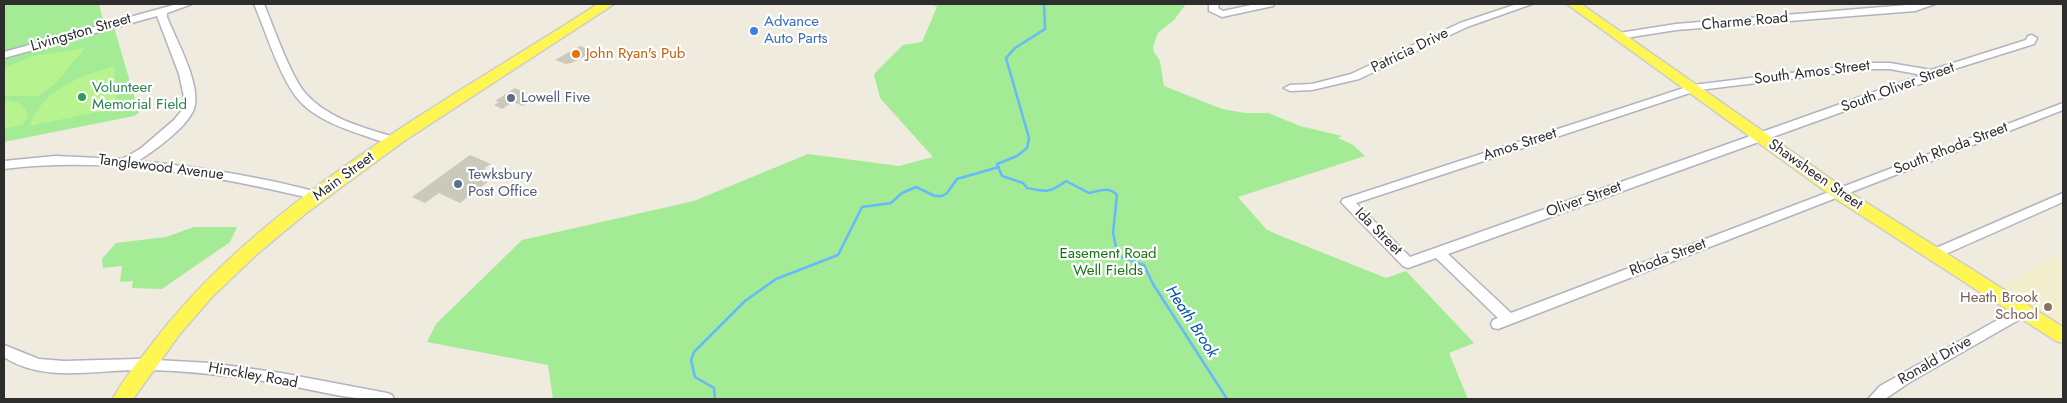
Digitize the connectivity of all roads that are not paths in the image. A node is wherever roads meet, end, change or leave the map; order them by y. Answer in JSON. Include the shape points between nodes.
{"nodes":[{"id":1,"x":187,"y":4,"type":"edge"},
{"id":2,"x":259,"y":4,"type":"edge"},
{"id":3,"x":607,"y":4,"type":"edge"},
{"id":4,"x":1214,"y":4,"type":"edge"},
{"id":5,"x":1268,"y":4,"type":"edge"},
{"id":6,"x":1527,"y":4,"type":"edge"},
{"id":7,"x":1573,"y":4,"type":"edge"},
{"id":8,"x":1930,"y":4,"type":"edge"},
{"id":9,"x":162,"y":10,"type":"junction"},
{"id":10,"x":1619,"y":36,"type":"junction"},
{"id":11,"x":2032,"y":38,"type":"dead end"},
{"id":12,"x":4,"y":55,"type":"edge"},
{"id":13,"x":1931,"y":73,"type":"junction"},
{"id":14,"x":1290,"y":88,"type":"dead end"},
{"id":15,"x":1693,"y":88,"type":"junction"},
{"id":16,"x":2063,"y":106,"type":"edge"},
{"id":17,"x":1760,"y":137,"type":"junction"},
{"id":18,"x":393,"y":141,"type":"junction"},
{"id":19,"x":124,"y":163,"type":"junction"},
{"id":20,"x":4,"y":165,"type":"edge"},
{"id":21,"x":1839,"y":192,"type":"junction"},
{"id":22,"x":316,"y":196,"type":"junction"},
{"id":23,"x":2063,"y":197,"type":"edge"},
{"id":24,"x":1347,"y":202,"type":"joint"},
{"id":25,"x":1438,"y":252,"type":"junction"},
{"id":26,"x":1934,"y":254,"type":"junction"},
{"id":27,"x":1408,"y":263,"type":"joint"},
{"id":28,"x":2024,"y":310,"type":"junction"},
{"id":29,"x":2063,"y":336,"type":"edge"},
{"id":30,"x":4,"y":350,"type":"edge"},
{"id":31,"x":148,"y":364,"type":"junction"},
{"id":32,"x":123,"y":399,"type":"edge"},
{"id":33,"x":387,"y":399,"type":"edge"},
{"id":34,"x":1875,"y":399,"type":"edge"}],
"edges":[{"from":1,"to":9,"type":"street","name":"Livingston Street"},
{"from":2,"to":18,"type":"street","via":[[302,97],[339,122]]},
{"from":3,"to":18,"type":"main road","name":"Main Street"},
{"from":4,"to":5,"type":"street","via":[[1222,14]]},
{"from":6,"to":14,"type":"street","name":"Patricia Drive","via":[[1465,25],[1371,71],[1320,86]]},
{"from":7,"to":10,"type":"main road","name":"Shawsheen Street"},
{"from":8,"to":10,"type":"street","name":"Charme Road","via":[[1915,8],[1676,27]]},
{"from":9,"to":12,"type":"street","name":"Livingston Street"},
{"from":9,"to":19,"type":"street","via":[[190,95],[189,106],[178,124],[143,153]]},
{"from":10,"to":15,"type":"main road","name":"Shawsheen Street"},
{"from":11,"to":13,"type":"street","name":"South Oliver Street","via":[[2030,42]]},
{"from":13,"to":15,"type":"street","name":"South Amos Street","via":[[1872,66]]},
{"from":13,"to":17,"type":"street","name":"South Oliver Street","via":[[1924,79]]},
{"from":15,"to":17,"type":"main road","name":"Shawsheen Street"},
{"from":15,"to":24,"type":"street","name":"Amos Street"},
{"from":16,"to":21,"type":"street","name":"South Rhoda Street"},
{"from":17,"to":21,"type":"main road","name":"Shawsheen Street"},
{"from":17,"to":25,"type":"street","name":"Oliver Street"},
{"from":18,"to":22,"type":"main road","name":"Main Street"},
{"from":19,"to":20,"type":"street","name":"Tanglewood Avenue","via":[[62,158]]},
{"from":19,"to":22,"type":"street","name":"Tanglewood Avenue","via":[[197,170]]},
{"from":21,"to":25,"type":"street","name":"Rhoda Street","via":[[1503,322]]},
{"from":21,"to":26,"type":"main road","name":"Shawsheen Street"},
{"from":22,"to":31,"type":"main road","name":"Main Street","via":[[205,293],[170,332]]},
{"from":23,"to":26,"type":"street"},
{"from":24,"to":27,"type":"street","name":"Ida Street"},
{"from":25,"to":27,"type":"street","name":"Oliver Street"},
{"from":26,"to":28,"type":"main road","name":"Shawsheen Street"},
{"from":28,"to":29,"type":"main road","name":"Shawsheen Street"},
{"from":28,"to":34,"type":"street","name":"Ronald Drive","via":[[1900,381]]},
{"from":30,"to":31,"type":"street","via":[[22,360],[51,367]]},
{"from":31,"to":32,"type":"main road","name":"Main Street"},
{"from":31,"to":33,"type":"street","name":"Hinckley Road","via":[[228,369]]}]}
